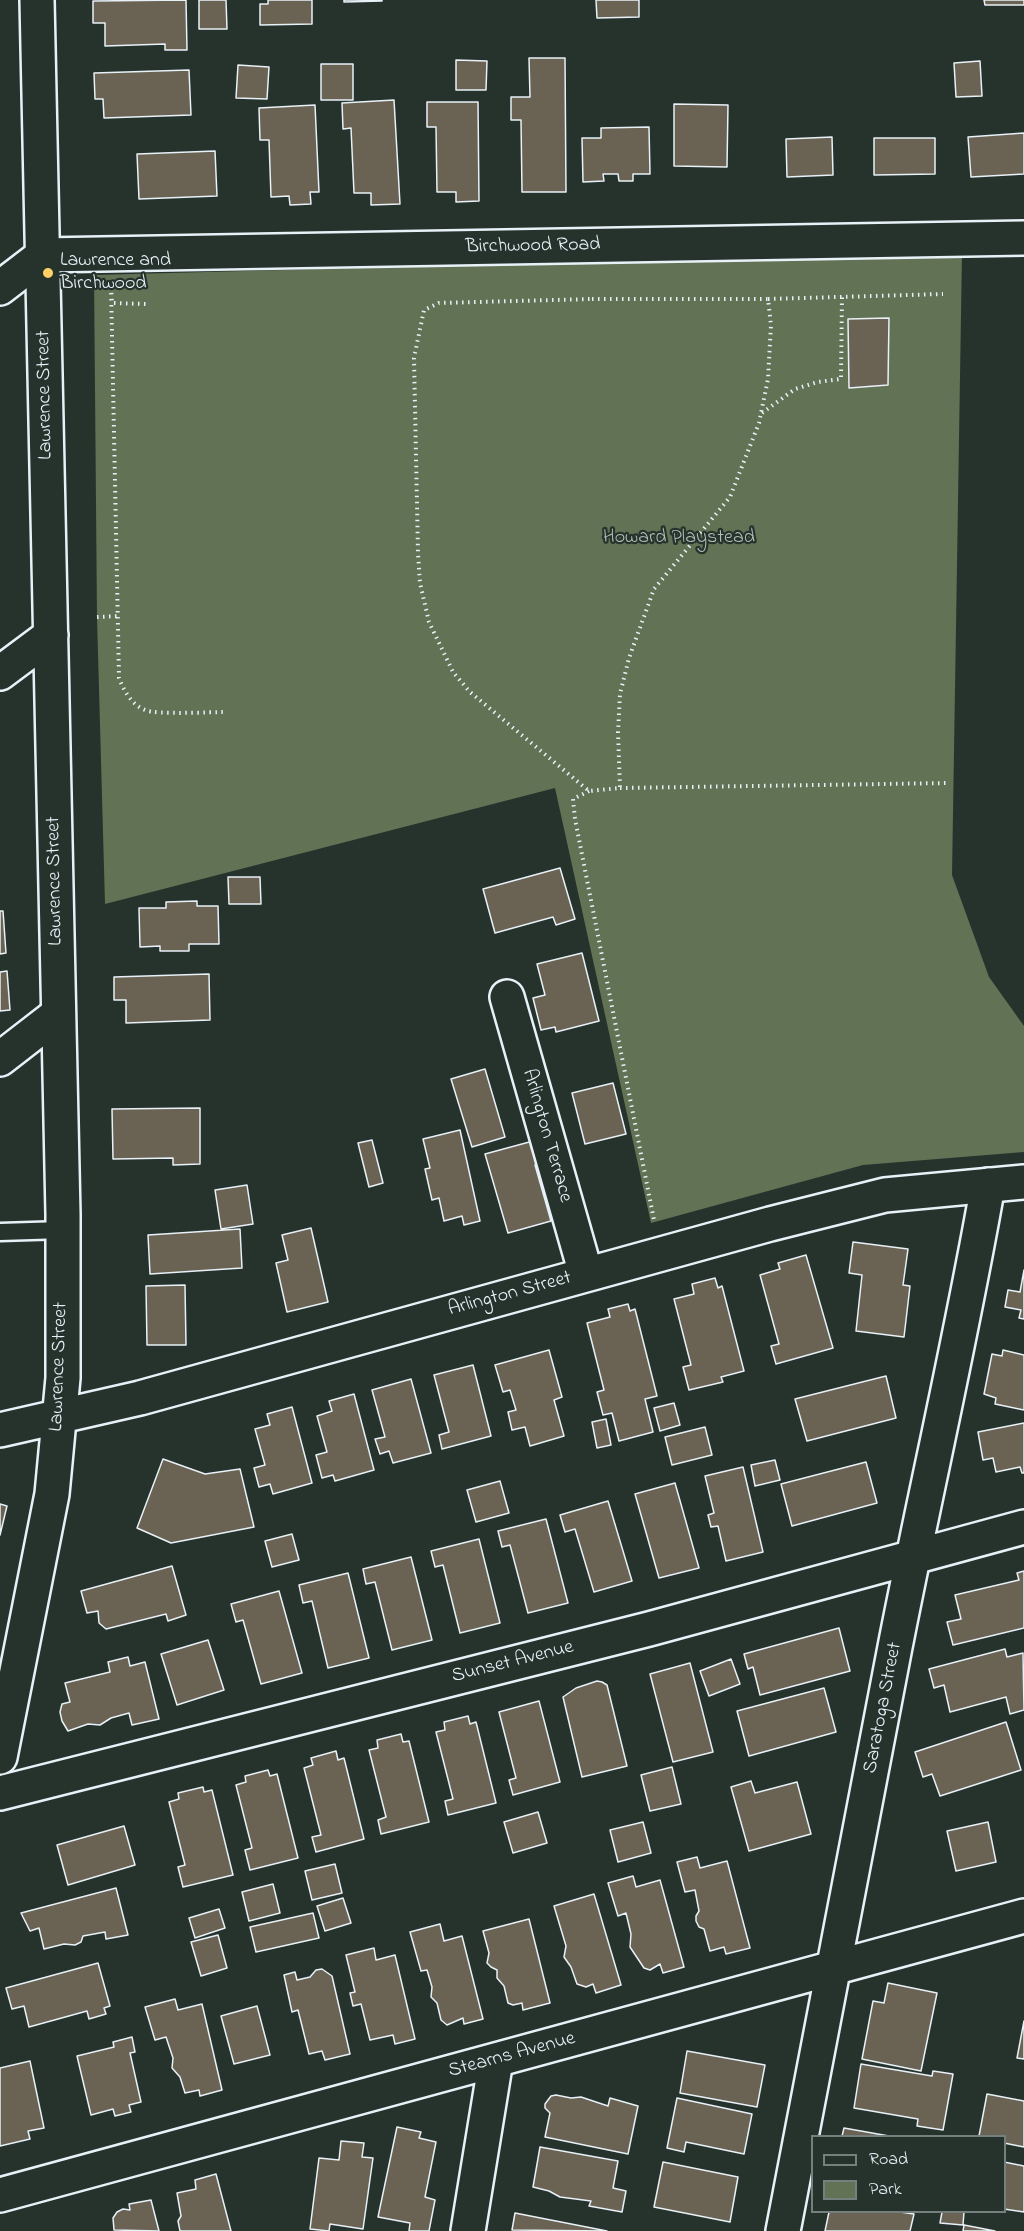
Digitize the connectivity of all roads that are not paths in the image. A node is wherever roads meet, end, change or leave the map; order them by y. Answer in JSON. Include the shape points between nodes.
{"nodes":[{"id":1,"x":37,"y":0,"type":"edge"},
{"id":2,"x":1024,"y":238,"type":"edge"},
{"id":3,"x":43,"y":255,"type":"junction"},
{"id":4,"x":0,"y":288,"type":"edge"},
{"id":5,"x":51,"y":634,"type":"junction"},
{"id":6,"x":0,"y":673,"type":"edge"},
{"id":7,"x":507,"y":997,"type":"dead end"},
{"id":8,"x":58,"y":1014,"type":"junction"},
{"id":9,"x":0,"y":1059,"type":"edge"},
{"id":10,"x":1024,"y":1182,"type":"edge"},
{"id":11,"x":988,"y":1185,"type":"junction"},
{"id":12,"x":63,"y":1230,"type":"junction"},
{"id":13,"x":0,"y":1232,"type":"edge"},
{"id":14,"x":586,"y":1274,"type":"junction"},
{"id":15,"x":59,"y":1416,"type":"junction"},
{"id":16,"x":0,"y":1430,"type":"edge"},
{"id":17,"x":1024,"y":1527,"type":"edge"},
{"id":18,"x":914,"y":1557,"type":"junction"},
{"id":19,"x":0,"y":1757,"type":"edge"},
{"id":20,"x":0,"y":1793,"type":"edge"},
{"id":21,"x":1024,"y":1916,"type":"edge"},
{"id":22,"x":834,"y":1968,"type":"junction"},
{"id":23,"x":496,"y":2060,"type":"junction"},
{"id":24,"x":0,"y":2195,"type":"edge"},
{"id":25,"x":468,"y":2231,"type":"edge"},
{"id":26,"x":783,"y":2231,"type":"edge"}],
"edges":[{"from":1,"to":3,"type":"street","name":"Lawrence Street"},
{"from":2,"to":3,"type":"street","name":"Birchwood Road"},
{"from":3,"to":4,"type":"street"},
{"from":3,"to":5,"type":"street","name":"Lawrence Street"},
{"from":5,"to":6,"type":"street"},
{"from":5,"to":8,"type":"street","name":"Lawrence Street"},
{"from":7,"to":14,"type":"street","name":"Arlington Terrace"},
{"from":8,"to":9,"type":"street"},
{"from":8,"to":12,"type":"street","name":"Lawrence Street"},
{"from":10,"to":11,"type":"street","name":"Arlington Street"},
{"from":11,"to":14,"type":"street","name":"Arlington Street","via":[[885,1195]]},
{"from":11,"to":18,"type":"street","name":"Saratoga Street"},
{"from":12,"to":13,"type":"lane"},
{"from":12,"to":15,"type":"street","name":"Lawrence Street","via":[[63,1378]]},
{"from":14,"to":15,"type":"street","name":"Arlington Street","via":[[140,1398]]},
{"from":15,"to":16,"type":"street","name":"Arlington Street"},
{"from":15,"to":19,"type":"street","name":"Lawrence Street","via":[[52,1494]]},
{"from":17,"to":18,"type":"street","name":"Sunset Avenue"},
{"from":18,"to":20,"type":"street","name":"Sunset Avenue","via":[[637,1632]]},
{"from":18,"to":22,"type":"street","name":"Saratoga Street"},
{"from":21,"to":22,"type":"street","name":"Stearns Avenue"},
{"from":22,"to":23,"type":"street","name":"Stearns Avenue"},
{"from":22,"to":26,"type":"street","name":"Saratoga Street"},
{"from":23,"to":24,"type":"street","name":"Stearns Avenue"},
{"from":23,"to":25,"type":"street"}]}
